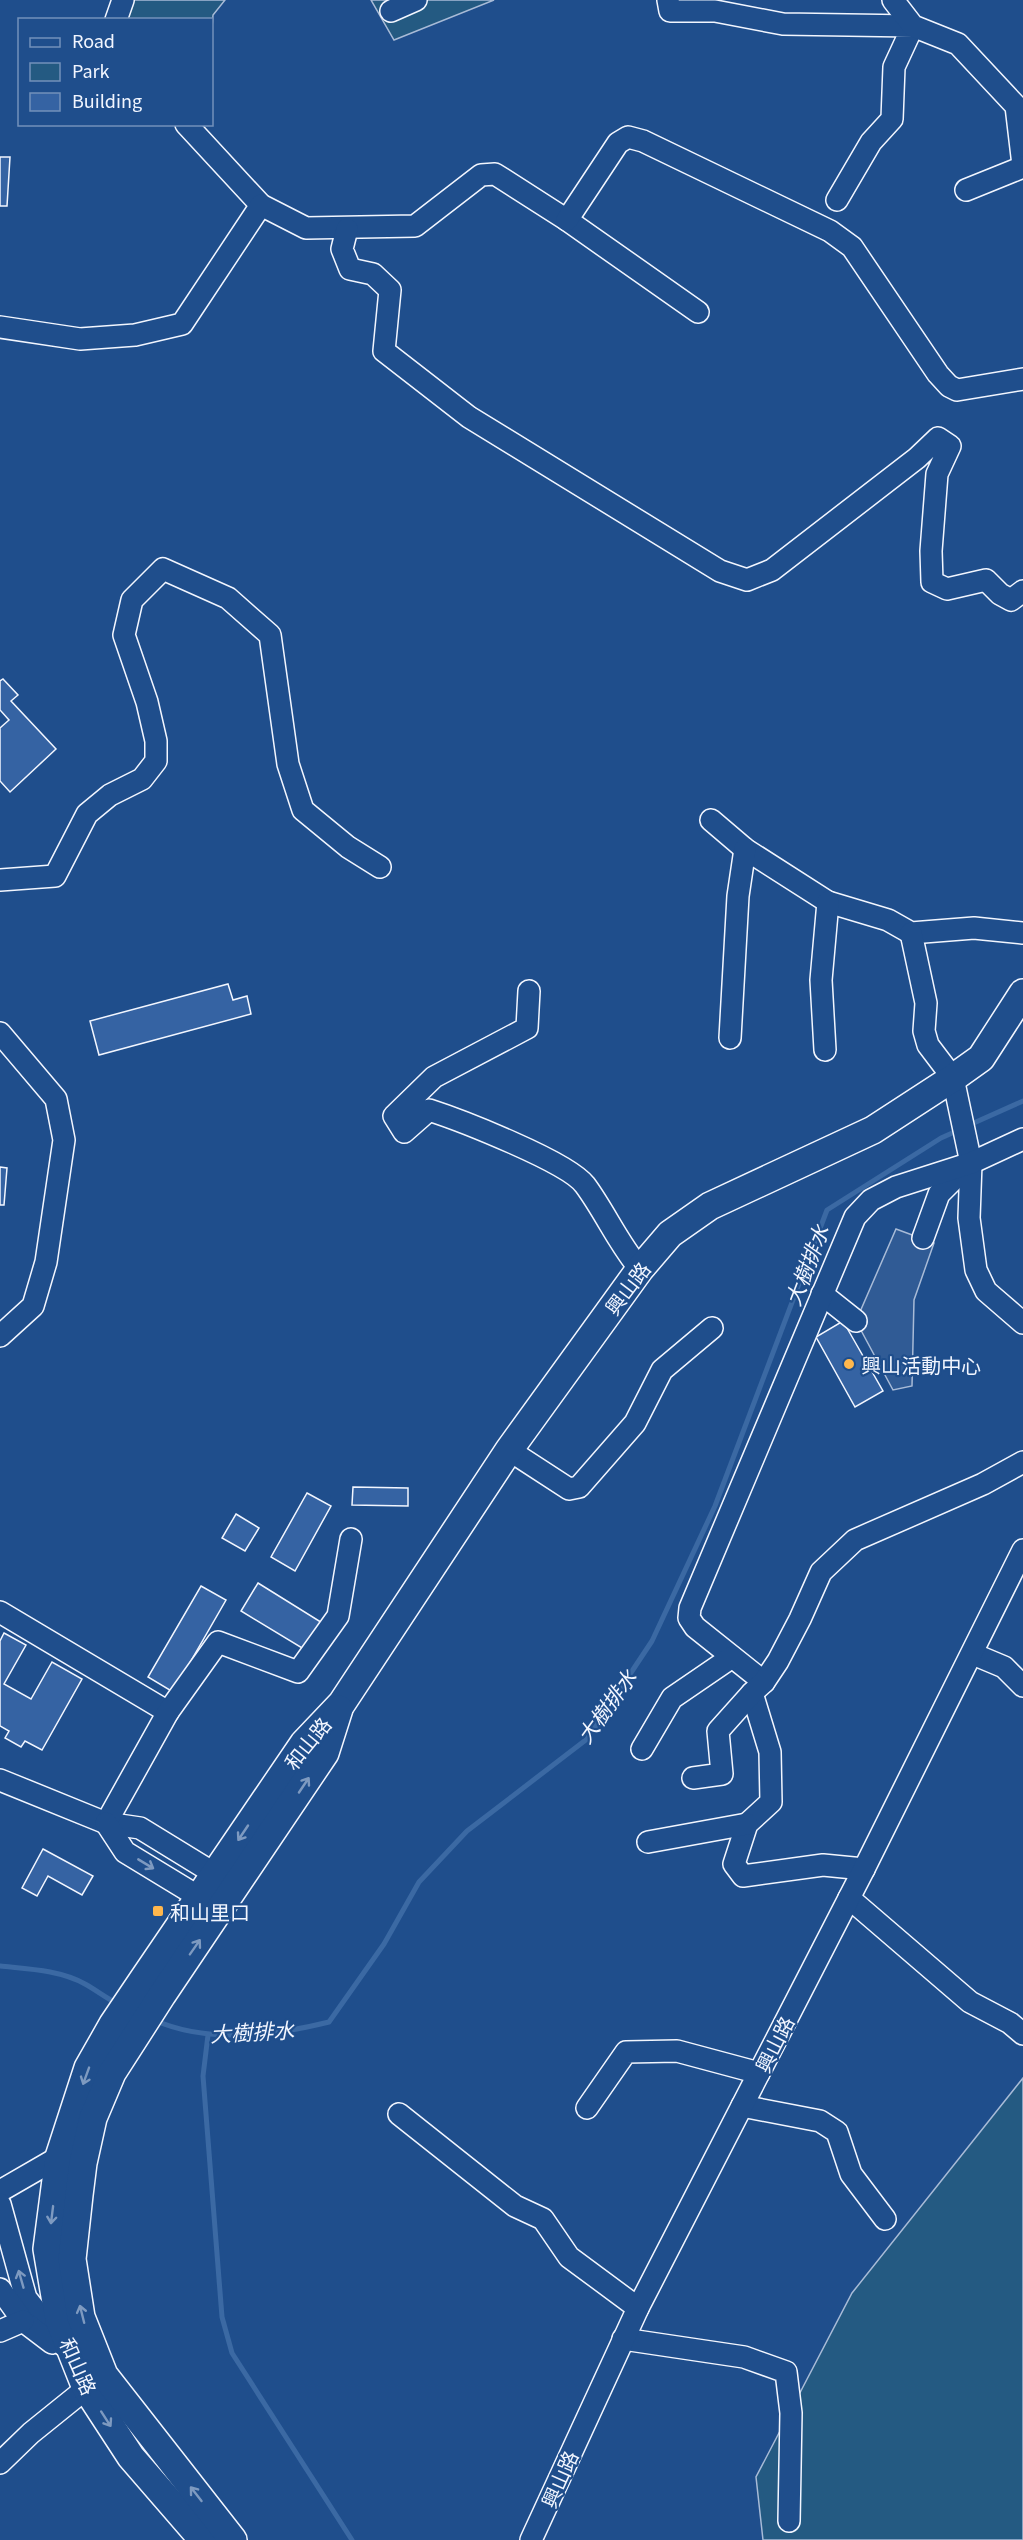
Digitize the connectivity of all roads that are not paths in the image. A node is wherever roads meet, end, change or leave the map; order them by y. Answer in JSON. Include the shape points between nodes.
{"nodes":[{"id":1,"x":123,"y":0,"type":"edge"},
{"id":2,"x":416,"y":0,"type":"edge"},
{"id":3,"x":668,"y":0,"type":"edge"},
{"id":4,"x":893,"y":0,"type":"edge"},
{"id":5,"x":392,"y":11,"type":"dead end"},
{"id":6,"x":117,"y":18,"type":"edge"},
{"id":7,"x":913,"y":26,"type":"junction"},
{"id":8,"x":188,"y":126,"type":"edge"},
{"id":9,"x":1023,"y":166,"type":"edge"},
{"id":10,"x":966,"y":190,"type":"dead end"},
{"id":11,"x":837,"y":200,"type":"dead end"},
{"id":12,"x":261,"y":205,"type":"junction"},
{"id":13,"x":567,"y":220,"type":"junction"},
{"id":14,"x":347,"y":229,"type":"junction"},
{"id":15,"x":698,"y":312,"type":"dead end"},
{"id":16,"x":0,"y":327,"type":"edge"},
{"id":17,"x":1023,"y":379,"type":"edge"},
{"id":18,"x":1023,"y":591,"type":"edge"},
{"id":19,"x":711,"y":819,"type":"dead end"},
{"id":20,"x":745,"y":849,"type":"junction"},
{"id":21,"x":380,"y":867,"type":"dead end"},
{"id":22,"x":0,"y":880,"type":"edge"},
{"id":23,"x":828,"y":902,"type":"junction"},
{"id":24,"x":911,"y":933,"type":"junction"},
{"id":25,"x":1023,"y":933,"type":"edge"},
{"id":26,"x":529,"y":991,"type":"dead end"},
{"id":27,"x":1023,"y":993,"type":"edge"},
{"id":28,"x":0,"y":1033,"type":"edge"},
{"id":29,"x":730,"y":1038,"type":"dead end"},
{"id":30,"x":825,"y":1050,"type":"dead end"},
{"id":31,"x":954,"y":1078,"type":"junction"},
{"id":32,"x":1023,"y":1139,"type":"edge"},
{"id":33,"x":971,"y":1163,"type":"junction"},
{"id":34,"x":923,"y":1238,"type":"dead end"},
{"id":35,"x":640,"y":1269,"type":"junction"},
{"id":36,"x":822,"y":1294,"type":"junction"},
{"id":37,"x":856,"y":1321,"type":"dead end"},
{"id":38,"x":1023,"y":1323,"type":"edge"},
{"id":39,"x":712,"y":1328,"type":"dead end"},
{"id":40,"x":0,"y":1336,"type":"edge"},
{"id":41,"x":509,"y":1450,"type":"junction"},
{"id":42,"x":1023,"y":1462,"type":"edge"},
{"id":43,"x":351,"y":1539,"type":"dead end"},
{"id":44,"x":1023,"y":1550,"type":"edge"},
{"id":45,"x":0,"y":1612,"type":"edge"},
{"id":46,"x":973,"y":1654,"type":"junction"},
{"id":47,"x":732,"y":1657,"type":"junction"},
{"id":48,"x":1023,"y":1686,"type":"edge"},
{"id":49,"x":758,"y":1687,"type":"junction"},
{"id":50,"x":342,"y":1703,"type":"junction"},
{"id":51,"x":168,"y":1712,"type":"junction"},
{"id":52,"x":642,"y":1749,"type":"dead end"},
{"id":53,"x":693,"y":1779,"type":"dead end"},
{"id":54,"x":0,"y":1780,"type":"edge"},
{"id":55,"x":106,"y":1823,"type":"junction"},
{"id":56,"x":747,"y":1824,"type":"junction"},
{"id":57,"x":648,"y":1842,"type":"dead end"},
{"id":58,"x":864,"y":1869,"type":"junction"},
{"id":59,"x":215,"y":1874,"type":"junction"},
{"id":60,"x":199,"y":1897,"type":"junction"},
{"id":61,"x":228,"y":1898,"type":"junction"},
{"id":62,"x":849,"y":1898,"type":"junction"},
{"id":63,"x":152,"y":1988,"type":"junction"},
{"id":64,"x":1023,"y":2034,"type":"edge"},
{"id":65,"x":759,"y":2073,"type":"junction"},
{"id":66,"x":742,"y":2106,"type":"junction"},
{"id":67,"x":587,"y":2108,"type":"dead end"},
{"id":68,"x":399,"y":2114,"type":"dead end"},
{"id":69,"x":71,"y":2160,"type":"junction"},
{"id":70,"x":0,"y":2191,"type":"edge"},
{"id":71,"x":0,"y":2204,"type":"edge"},
{"id":72,"x":885,"y":2219,"type":"dead end"},
{"id":73,"x":0,"y":2289,"type":"edge"},
{"id":74,"x":638,"y":2308,"type":"junction"},
{"id":75,"x":22,"y":2321,"type":"junction"},
{"id":76,"x":0,"y":2331,"type":"edge"},
{"id":77,"x":623,"y":2339,"type":"junction"},
{"id":78,"x":91,"y":2370,"type":"junction"},
{"id":79,"x":0,"y":2463,"type":"edge"},
{"id":80,"x":789,"y":2521,"type":"dead end"},
{"id":81,"x":203,"y":2540,"type":"edge"},
{"id":82,"x":233,"y":2540,"type":"edge"},
{"id":83,"x":531,"y":2540,"type":"edge"}],
"edges":[{"from":1,"to":6,"type":"street"},
{"from":2,"to":5,"type":"street"},
{"from":3,"to":7,"type":"street","via":[[670,11],[715,11],[783,24]]},
{"from":4,"to":7,"type":"street"},
{"from":7,"to":9,"type":"street","via":[[958,44],[1016,106]]},
{"from":7,"to":11,"type":"street","via":[[894,67],[892,119],[871,141]]},
{"from":8,"to":12,"type":"street"},
{"from":9,"to":10,"type":"street"},
{"from":12,"to":14,"type":"street","via":[[306,228]]},
{"from":12,"to":16,"type":"street","via":[[182,324],[135,335],[80,339]]},
{"from":13,"to":14,"type":"street","via":[[495,174],[481,175],[416,226]]},
{"from":13,"to":15,"type":"street"},
{"from":13,"to":17,"type":"street","via":[[618,143],[628,137],[644,141],[830,231],[852,247],[949,386],[957,390]]},
{"from":14,"to":18,"type":"street","via":[[342,249],[350,269],[373,274],[390,290],[384,351],[469,417],[720,571],[747,580],[772,570],[938,438],[950,446],[937,474],[932,582],[948,589],[986,580],[1011,600]]},
{"from":19,"to":20,"type":"street"},
{"from":20,"to":23,"type":"street"},
{"from":20,"to":29,"type":"street","via":[[738,896]]},
{"from":21,"to":22,"type":"street","via":[[303,810],[288,764],[270,635],[228,598],[163,569],[132,600],[124,635],[147,702],[156,741],[156,761],[142,779],[110,795],[87,814],[55,876]]},
{"from":23,"to":24,"type":"street","via":[[888,920]]},
{"from":23,"to":30,"type":"street","via":[[821,980]]},
{"from":24,"to":25,"type":"street","via":[[974,928]]},
{"from":24,"to":31,"type":"street","via":[[926,1003],[924,1031],[928,1045]]},
{"from":26,"to":35,"type":"street","via":[[527,1028],[434,1077],[394,1116],[404,1132],[429,1110],[562,1167],[584,1183],[624,1250]]},
{"from":27,"to":31,"type":"main road","name":"興山路","via":[[981,1058]]},
{"from":28,"to":40,"type":"street","via":[[56,1099],[64,1140],[46,1262],[33,1306]]},
{"from":31,"to":33,"type":"street"},
{"from":31,"to":35,"type":"main road","name":"興山路","via":[[873,1130],[710,1206],[670,1234]]},
{"from":32,"to":33,"type":"street"},
{"from":33,"to":34,"type":"street","via":[[939,1194]]},
{"from":33,"to":36,"type":"street","via":[[896,1187],[871,1200],[855,1217]]},
{"from":33,"to":38,"type":"street","via":[[969,1218],[976,1270],[986,1291]]},
{"from":35,"to":41,"type":"main road","name":"興山路"},
{"from":36,"to":37,"type":"street"},
{"from":36,"to":47,"type":"street","via":[[690,1608],[689,1618],[695,1627]]},
{"from":39,"to":41,"type":"street","via":[[662,1370],[635,1423],[579,1487],[569,1489]]},
{"from":41,"to":50,"type":"main road","name":"興山路"},
{"from":42,"to":49,"type":"street","via":[[983,1484],[855,1540],[840,1552],[821,1572],[778,1661]]},
{"from":43,"to":51,"type":"street","via":[[338,1616],[298,1672],[218,1642]]},
{"from":44,"to":46,"type":"street","name":"興山路"},
{"from":45,"to":51,"type":"street"},
{"from":46,"to":48,"type":"street","via":[[1004,1667]]},
{"from":46,"to":58,"type":"street","name":"興山路"},
{"from":47,"to":49,"type":"street"},
{"from":47,"to":52,"type":"street","via":[[672,1698]]},
{"from":49,"to":53,"type":"street","via":[[718,1731],[722,1774]]},
{"from":49,"to":56,"type":"street","via":[[770,1752],[771,1802]]},
{"from":50,"to":59,"type":"main road","name":"和山路","one_way":true,"via":[[304,1743]]},
{"from":61,"to":50,"type":"main road","name":"和山路","one_way":true,"via":[[325,1754]]},
{"from":51,"to":55,"type":"street"},
{"from":54,"to":55,"type":"street"},
{"from":55,"to":59,"type":"street","via":[[141,1828]]},
{"from":55,"to":60,"type":"street","one_way":true,"via":[[125,1852]]},
{"from":56,"to":57,"type":"street"},
{"from":56,"to":58,"type":"street","via":[[734,1864],[743,1876],[824,1864]]},
{"from":58,"to":62,"type":"street","name":"興山路"},
{"from":59,"to":60,"type":"main road","name":"和山路"},
{"from":59,"to":61,"type":"street"},
{"from":60,"to":61,"type":"street"},
{"from":60,"to":63,"type":"main road","name":"和山路"},
{"from":63,"to":61,"type":"main road","name":"和山路","one_way":true},
{"from":62,"to":64,"type":"street","via":[[969,2002]]},
{"from":62,"to":65,"type":"street","name":"興山路"},
{"from":63,"to":69,"type":"main road","name":"和山路","via":[[123,2032],[112,2073]]},
{"from":65,"to":66,"type":"street","name":"興山路"},
{"from":65,"to":67,"type":"street","via":[[677,2051],[626,2052]]},
{"from":66,"to":72,"type":"street","via":[[820,2121],[837,2132],[851,2175]]},
{"from":66,"to":74,"type":"street","name":"興山路"},
{"from":68,"to":74,"type":"street","via":[[515,2206],[543,2219],[569,2257]]},
{"from":69,"to":70,"type":"street"},
{"from":69,"to":78,"type":"main road","name":"和山路","via":[[72,2259]]},
{"from":78,"to":71,"type":"street","one_way":true,"via":[[26,2298]]},
{"from":73,"to":75,"type":"street"},
{"from":74,"to":77,"type":"street","name":"興山路"},
{"from":75,"to":76,"type":"street"},
{"from":75,"to":78,"type":"street"},
{"from":77,"to":80,"type":"street","via":[[744,2357],[786,2372],[791,2413]]},
{"from":77,"to":83,"type":"street","name":"興山路"},
{"from":78,"to":79,"type":"street"},
{"from":78,"to":81,"type":"main road","name":"和山路","one_way":true,"via":[[131,2457]]},
{"from":82,"to":78,"type":"main road","name":"和山路","one_way":true}]}
